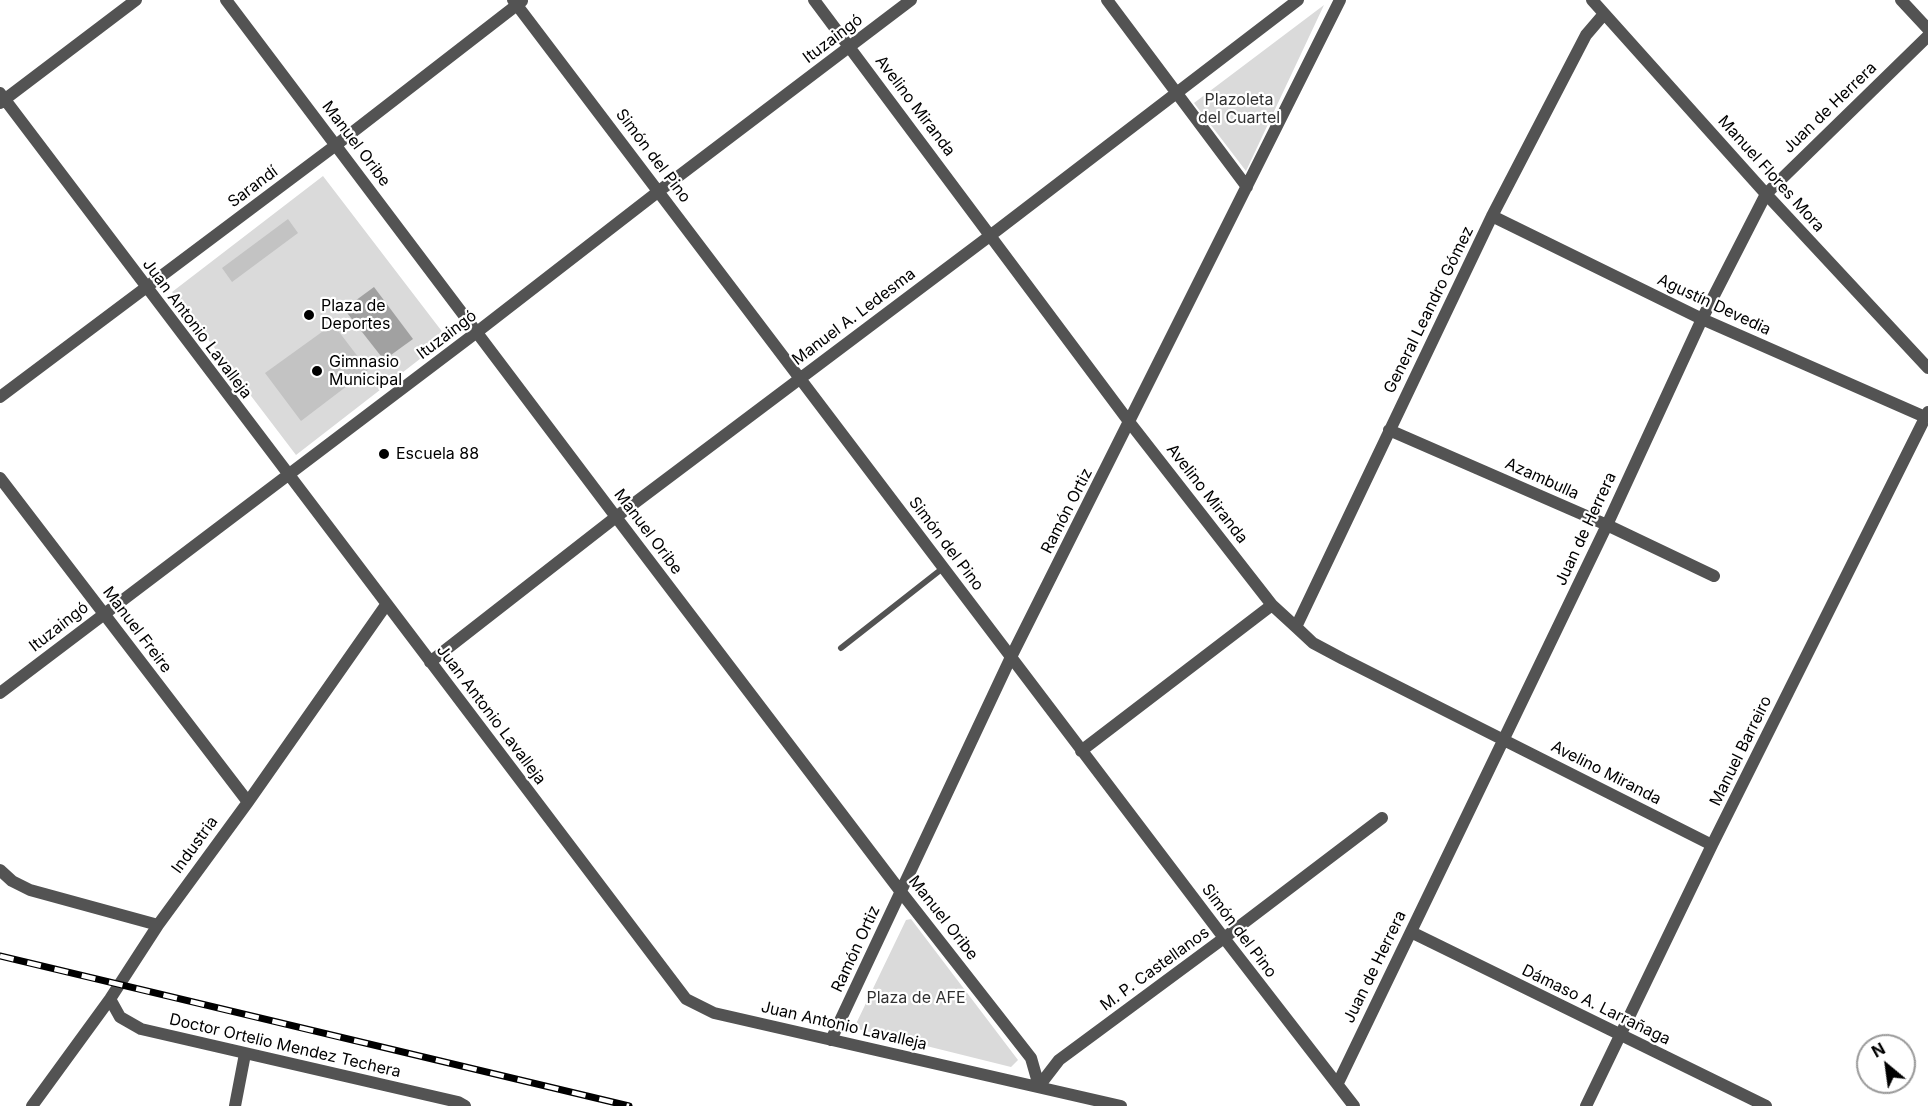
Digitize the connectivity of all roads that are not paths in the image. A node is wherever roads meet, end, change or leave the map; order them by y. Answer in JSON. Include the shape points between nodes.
{"nodes":[{"id":1,"x":136,"y":0,"type":"edge"},
{"id":2,"x":226,"y":0,"type":"edge"},
{"id":3,"x":814,"y":0,"type":"edge"},
{"id":4,"x":912,"y":0,"type":"edge"},
{"id":5,"x":1107,"y":0,"type":"edge"},
{"id":6,"x":1298,"y":0,"type":"edge"},
{"id":7,"x":1340,"y":0,"type":"edge"},
{"id":8,"x":1592,"y":0,"type":"edge"},
{"id":9,"x":1901,"y":0,"type":"edge"},
{"id":10,"x":518,"y":2,"type":"edge"},
{"id":11,"x":1604,"y":14,"type":"junction"},
{"id":12,"x":1928,"y":29,"type":"edge"},
{"id":13,"x":1928,"y":36,"type":"edge"},
{"id":14,"x":850,"y":47,"type":"junction"},
{"id":15,"x":1177,"y":94,"type":"junction"},
{"id":16,"x":2,"y":99,"type":"edge"},
{"id":17,"x":336,"y":145,"type":"junction"},
{"id":18,"x":1247,"y":187,"type":"junction"},
{"id":19,"x":660,"y":191,"type":"junction"},
{"id":20,"x":1766,"y":194,"type":"junction"},
{"id":21,"x":1492,"y":216,"type":"junction"},
{"id":22,"x":991,"y":235,"type":"junction"},
{"id":23,"x":145,"y":287,"type":"junction"},
{"id":24,"x":1702,"y":319,"type":"junction"},
{"id":25,"x":477,"y":332,"type":"junction"},
{"id":26,"x":1928,"y":368,"type":"edge"},
{"id":27,"x":800,"y":379,"type":"junction"},
{"id":28,"x":0,"y":397,"type":"edge"},
{"id":29,"x":1927,"y":415,"type":"edge"},
{"id":30,"x":1130,"y":423,"type":"junction"},
{"id":31,"x":1389,"y":430,"type":"junction"},
{"id":32,"x":288,"y":475,"type":"junction"},
{"id":33,"x":0,"y":478,"type":"edge"},
{"id":34,"x":616,"y":517,"type":"junction"},
{"id":35,"x":1606,"y":525,"type":"junction"},
{"id":36,"x":943,"y":568,"type":"junction"},
{"id":37,"x":1714,"y":576,"type":"dead end"},
{"id":38,"x":386,"y":605,"type":"junction"},
{"id":39,"x":1272,"y":605,"type":"junction"},
{"id":40,"x":104,"y":614,"type":"junction"},
{"id":41,"x":1296,"y":627,"type":"junction"},
{"id":42,"x":841,"y":648,"type":"dead end"},
{"id":43,"x":1011,"y":657,"type":"junction"},
{"id":44,"x":430,"y":662,"type":"junction"},
{"id":45,"x":0,"y":693,"type":"edge"},
{"id":46,"x":1503,"y":739,"type":"junction"},
{"id":47,"x":1082,"y":751,"type":"junction"},
{"id":48,"x":248,"y":802,"type":"junction"},
{"id":49,"x":1382,"y":818,"type":"dead end"},
{"id":50,"x":1712,"y":845,"type":"junction"},
{"id":51,"x":0,"y":870,"type":"edge"},
{"id":52,"x":901,"y":891,"type":"junction"},
{"id":53,"x":158,"y":925,"type":"junction"},
{"id":54,"x":1411,"y":932,"type":"junction"},
{"id":55,"x":1224,"y":939,"type":"junction"},
{"id":56,"x":110,"y":999,"type":"junction"},
{"id":57,"x":1620,"y":1036,"type":"junction"},
{"id":58,"x":831,"y":1040,"type":"junction"},
{"id":59,"x":245,"y":1054,"type":"junction"},
{"id":60,"x":1338,"y":1083,"type":"junction"},
{"id":61,"x":1039,"y":1086,"type":"junction"},
{"id":62,"x":32,"y":1106,"type":"edge"},
{"id":63,"x":235,"y":1106,"type":"edge"},
{"id":64,"x":465,"y":1106,"type":"edge"},
{"id":65,"x":1121,"y":1106,"type":"edge"},
{"id":66,"x":1354,"y":1106,"type":"edge"},
{"id":67,"x":1586,"y":1106,"type":"edge"},
{"id":68,"x":1766,"y":1106,"type":"edge"}],
"edges":[{"from":1,"to":16,"type":"street"},
{"from":2,"to":17,"type":"street","name":"Manuel Oribe"},
{"from":3,"to":14,"type":"street","name":"Avelino Miranda"},
{"from":4,"to":14,"type":"street","name":"Ituzaingó"},
{"from":5,"to":15,"type":"street"},
{"from":6,"to":15,"type":"street","name":"Manuel A. Ledesma"},
{"from":7,"to":18,"type":"street","name":"Ramón Ortiz"},
{"from":8,"to":11,"type":"street","name":"Manuel Flores Mora"},
{"from":9,"to":12,"type":"street"},
{"from":10,"to":17,"type":"street","name":"Sarandí"},
{"from":10,"to":19,"type":"street","name":"Simón del Pino"},
{"from":11,"to":20,"type":"street","name":"Manuel Flores Mora"},
{"from":11,"to":21,"type":"street","name":"General Leandro Gómez","via":[[1586,35]]},
{"from":13,"to":20,"type":"street","name":"Juan de Herrera"},
{"from":14,"to":19,"type":"street","name":"Ituzaingó"},
{"from":14,"to":22,"type":"street","name":"Avelino Miranda"},
{"from":15,"to":18,"type":"street"},
{"from":15,"to":22,"type":"street","name":"Manuel A. Ledesma"},
{"from":16,"to":23,"type":"street","name":"Juan Antonio Lavalleja"},
{"from":17,"to":23,"type":"street","name":"Sarandí"},
{"from":17,"to":25,"type":"street","name":"Manuel Oribe"},
{"from":18,"to":30,"type":"street","name":"Ramón Ortiz"},
{"from":19,"to":25,"type":"street","name":"Ituzaingó"},
{"from":19,"to":27,"type":"street","name":"Simón del Pino"},
{"from":20,"to":24,"type":"street","name":"Juan de Herrera"},
{"from":20,"to":26,"type":"street","name":"Manuel Flores Mora"},
{"from":21,"to":24,"type":"street","name":"Agustín Devedia"},
{"from":21,"to":31,"type":"street","name":"General Leandro Gómez"},
{"from":22,"to":27,"type":"street","name":"Manuel A. Ledesma"},
{"from":22,"to":30,"type":"street","name":"Avelino Miranda"},
{"from":23,"to":28,"type":"street","name":"Sarandí"},
{"from":23,"to":32,"type":"street","name":"Juan Antonio Lavalleja"},
{"from":24,"to":29,"type":"street","name":"Agustín Devedia"},
{"from":24,"to":35,"type":"street","name":"Juan de Herrera"},
{"from":25,"to":32,"type":"street","name":"Ituzaingó"},
{"from":25,"to":34,"type":"street","name":"Manuel Oribe"},
{"from":27,"to":34,"type":"street","name":"Manuel A. Ledesma"},
{"from":27,"to":36,"type":"street","name":"Simón del Pino"},
{"from":29,"to":50,"type":"street","name":"Manuel Barreiro"},
{"from":30,"to":39,"type":"street","name":"Avelino Miranda"},
{"from":30,"to":43,"type":"street","name":"Ramón Ortiz"},
{"from":31,"to":35,"type":"street","name":"Azambulla"},
{"from":31,"to":41,"type":"street","name":"General Leandro Gómez"},
{"from":32,"to":38,"type":"street","name":"Juan Antonio Lavalleja"},
{"from":32,"to":40,"type":"street","name":"Ituzaingó"},
{"from":33,"to":40,"type":"street","name":"Manuel Freire"},
{"from":34,"to":44,"type":"street","name":"Manuel A. Ledesma"},
{"from":34,"to":52,"type":"street","name":"Manuel Oribe"},
{"from":35,"to":37,"type":"street","name":"Azambulla"},
{"from":35,"to":46,"type":"street","name":"Juan de Herrera"},
{"from":36,"to":42,"type":"lane"},
{"from":36,"to":43,"type":"street","name":"Simón del Pino"},
{"from":38,"to":44,"type":"street","name":"Juan Antonio Lavalleja"},
{"from":38,"to":48,"type":"street","name":"Industria"},
{"from":39,"to":41,"type":"street","name":"Avelino Miranda"},
{"from":39,"to":47,"type":"street"},
{"from":40,"to":45,"type":"street","name":"Ituzaingó"},
{"from":40,"to":48,"type":"street","name":"Manuel Freire"},
{"from":41,"to":46,"type":"street","name":"Avelino Miranda","via":[[1313,643]]},
{"from":43,"to":47,"type":"street","name":"Simón del Pino"},
{"from":43,"to":52,"type":"street","name":"Ramón Ortiz"},
{"from":44,"to":58,"type":"street","name":"Juan Antonio Lavalleja","via":[[686,999],[714,1013]]},
{"from":46,"to":50,"type":"street","name":"Avelino Miranda"},
{"from":46,"to":54,"type":"street","name":"Juan de Herrera"},
{"from":47,"to":55,"type":"street","name":"Simón del Pino"},
{"from":48,"to":53,"type":"street","name":"Industria"},
{"from":49,"to":55,"type":"street","name":"M. P. Castellanos"},
{"from":50,"to":57,"type":"street","name":"Manuel Barreiro"},
{"from":51,"to":53,"type":"street","via":[[30,890]]},
{"from":52,"to":58,"type":"street","name":"Ramón Ortiz"},
{"from":52,"to":61,"type":"street","name":"Manuel Oribe","via":[[1031,1058]]},
{"from":53,"to":56,"type":"street","name":"Industria"},
{"from":54,"to":57,"type":"street","name":"Dámaso A. Larrañaga"},
{"from":54,"to":60,"type":"street","name":"Juan de Herrera"},
{"from":55,"to":60,"type":"street","name":"Simón del Pino"},
{"from":55,"to":61,"type":"street","name":"M. P. Castellanos","via":[[1059,1060]]},
{"from":56,"to":59,"type":"street","name":"Doctor Ortelio Mendez Techera","via":[[120,1017],[141,1029]]},
{"from":56,"to":62,"type":"street","name":"Industria"},
{"from":57,"to":67,"type":"street","name":"Manuel Barreiro"},
{"from":57,"to":68,"type":"street","name":"Dámaso A. Larrañaga"},
{"from":58,"to":61,"type":"street","name":"Juan Antonio Lavalleja"},
{"from":59,"to":63,"type":"street"},
{"from":59,"to":64,"type":"street","name":"Doctor Ortelio Mendez Techera"},
{"from":60,"to":66,"type":"street","name":"Simón del Pino"},
{"from":61,"to":65,"type":"street","name":"Juan Antonio Lavalleja"}]}
